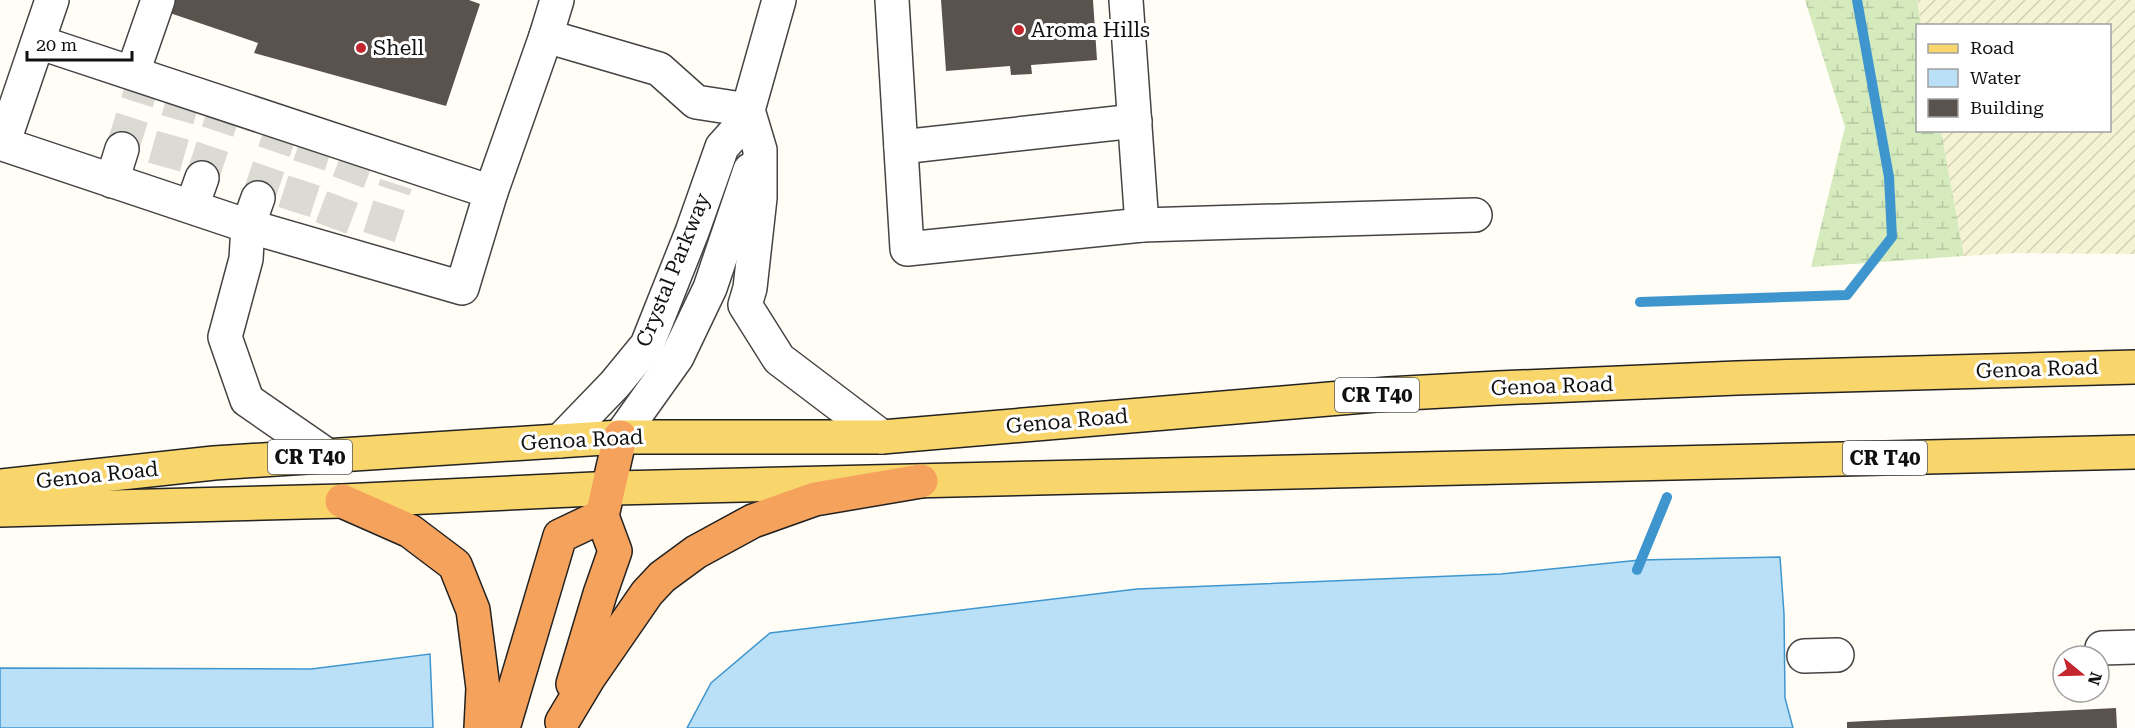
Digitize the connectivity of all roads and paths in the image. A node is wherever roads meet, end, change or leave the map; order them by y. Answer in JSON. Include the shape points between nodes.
{"nodes":[{"id":1,"x":52,"y":0,"type":"edge"},
{"id":2,"x":74,"y":0,"type":"edge"},
{"id":3,"x":158,"y":0,"type":"edge"},
{"id":4,"x":557,"y":0,"type":"edge"},
{"id":5,"x":779,"y":0,"type":"edge"},
{"id":6,"x":892,"y":0,"type":"edge"},
{"id":7,"x":1126,"y":0,"type":"edge"},
{"id":8,"x":546,"y":36,"type":"junction"},
{"id":9,"x":48,"y":45,"type":"junction"},
{"id":10,"x":139,"y":81,"type":"junction"},
{"id":11,"x":748,"y":114,"type":"junction"},
{"id":12,"x":1135,"y":121,"type":"junction"},
{"id":13,"x":901,"y":147,"type":"junction"},
{"id":14,"x":122,"y":149,"type":"tunnel mouth"},
{"id":15,"x":112,"y":181,"type":"junction"},
{"id":16,"x":491,"y":192,"type":"junction"},
{"id":17,"x":253,"y":212,"type":"junction"},
{"id":18,"x":1475,"y":215,"type":"dead end"},
{"id":19,"x":1142,"y":225,"type":"junction"},
{"id":20,"x":2135,"y":367,"type":"edge"},
{"id":21,"x":620,"y":437,"type":"junction"},
{"id":22,"x":882,"y":437,"type":"junction"},
{"id":23,"x":560,"y":441,"type":"junction"},
{"id":24,"x":2135,"y":452,"type":"edge"},
{"id":25,"x":328,"y":456,"type":"junction"},
{"id":26,"x":921,"y":481,"type":"junction"},
{"id":27,"x":0,"y":486,"type":"edge"},
{"id":28,"x":342,"y":501,"type":"junction"},
{"id":29,"x":606,"y":503,"type":"junction"},
{"id":30,"x":0,"y":510,"type":"edge"},
{"id":31,"x":2135,"y":647,"type":"edge"},
{"id":32,"x":2111,"y":648,"type":"edge"},
{"id":33,"x":1838,"y":655,"type":"dead end"},
{"id":34,"x":1804,"y":656,"type":"dead end"},
{"id":35,"x":560,"y":725,"type":"edge"},
{"id":36,"x":481,"y":728,"type":"edge"},
{"id":37,"x":503,"y":728,"type":"edge"}],
"edges":[{"from":1,"to":9,"type":"street"},
{"from":2,"to":9,"type":"street"},
{"from":3,"to":10,"type":"street"},
{"from":4,"to":8,"type":"street"},
{"from":5,"to":11,"type":"street","name":"Crystal Parkway"},
{"from":6,"to":13,"type":"street"},
{"from":7,"to":12,"type":"street"},
{"from":8,"to":11,"type":"street","via":[[659,69],[696,102]]},
{"from":8,"to":16,"type":"street"},
{"from":9,"to":10,"type":"street"},
{"from":9,"to":15,"type":"street","via":[[3,144]]},
{"from":10,"to":16,"type":"street","via":[[400,173]]},
{"from":11,"to":21,"type":"street","via":[[750,169],[710,288],[677,357]]},
{"from":11,"to":22,"type":"street","via":[[759,150],[760,198],[745,305],[779,359]]},
{"from":11,"to":23,"type":"street","name":"Crystal Parkway","via":[[722,147],[646,345]]},
{"from":12,"to":13,"type":"street"},
{"from":12,"to":19,"type":"street"},
{"from":13,"to":19,"type":"street","via":[[907,249]]},
{"from":14,"to":15,"type":"street"},
{"from":15,"to":17,"type":"street","via":[[160,181]]},
{"from":16,"to":17,"type":"street","via":[[462,288],[376,249],[328,238]]},
{"from":17,"to":25,"type":"street","via":[[246,259],[225,337],[247,400]]},
{"from":18,"to":19,"type":"street"},
{"from":20,"to":22,"type":"main road","name":"Genoa Road","number":"CR T40","via":[[1737,378],[1388,394]]},
{"from":21,"to":22,"type":"main road","name":"Genoa Road","number":"CR T40"},
{"from":21,"to":23,"type":"main road","name":"Genoa Road","number":"CR T40"},
{"from":21,"to":29,"type":"highway"},
{"from":23,"to":25,"type":"main road","name":"Genoa Road","number":"CR T40"},
{"from":24,"to":26,"type":"main road","name":"Genoa Road","number":"CR T40"},
{"from":25,"to":27,"type":"main road","name":"Genoa Road","number":"CR T40","via":[[214,463]]},
{"from":26,"to":29,"type":"main road","name":"Genoa Road","number":"CR T40"},
{"from":26,"to":35,"type":"highway","via":[[815,499],[753,521],[696,552],[647,593]]},
{"from":28,"to":29,"type":"main road","name":"Genoa Road","number":"CR T40"},
{"from":28,"to":30,"type":"main road","name":"Genoa Road","number":"CR T40"},
{"from":28,"to":36,"type":"highway","via":[[410,531],[455,565],[473,610],[483,688]]},
{"from":29,"to":35,"type":"highway","via":[[615,551]]},
{"from":29,"to":37,"type":"highway","via":[[560,536]]},
{"from":31,"to":32,"type":"street"},
{"from":33,"to":34,"type":"street"}]}
